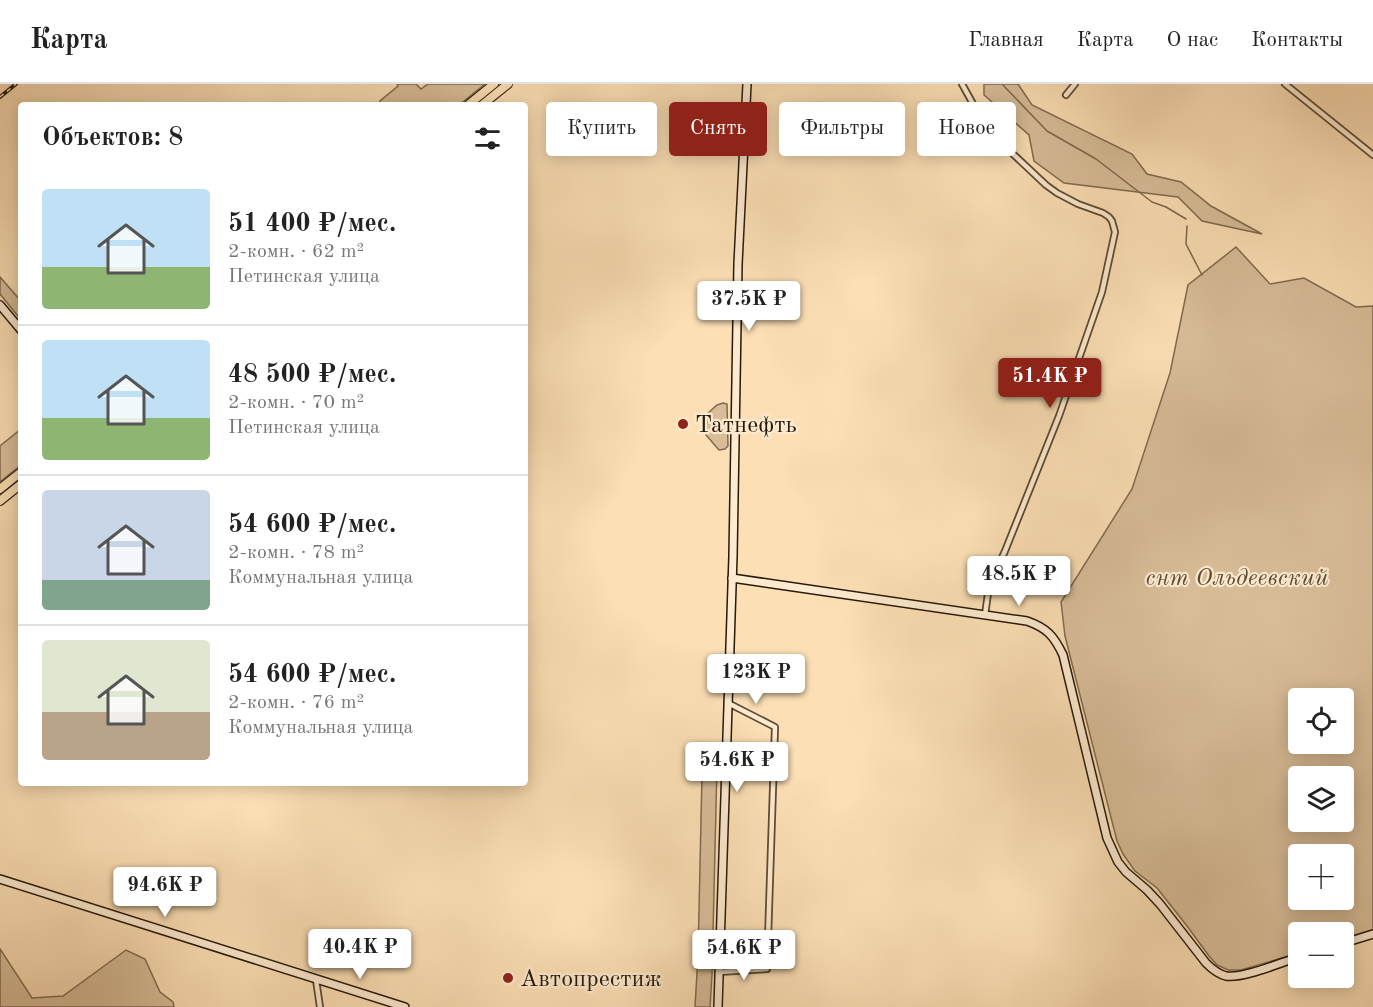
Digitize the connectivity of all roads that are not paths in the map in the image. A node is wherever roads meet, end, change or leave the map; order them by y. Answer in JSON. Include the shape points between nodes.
{"nodes":[{"id":1,"x":494,"y":84,"type":"edge"},
{"id":2,"x":508,"y":84,"type":"edge"},
{"id":3,"x":747,"y":84,"type":"edge"},
{"id":4,"x":962,"y":84,"type":"edge"},
{"id":5,"x":1075,"y":84,"type":"edge"},
{"id":6,"x":1285,"y":84,"type":"edge"},
{"id":7,"x":1066,"y":95,"type":"dead end"},
{"id":8,"x":472,"y":102,"type":"edge"},
{"id":9,"x":486,"y":102,"type":"edge"},
{"id":10,"x":1373,"y":155,"type":"edge"},
{"id":11,"x":0,"y":305,"type":"edge"},
{"id":12,"x":18,"y":326,"type":"edge"},
{"id":13,"x":18,"y":474,"type":"edge"},
{"id":14,"x":18,"y":486,"type":"edge"},
{"id":15,"x":0,"y":489,"type":"edge"},
{"id":16,"x":0,"y":501,"type":"edge"},
{"id":17,"x":732,"y":579,"type":"junction"},
{"id":18,"x":985,"y":615,"type":"junction"},
{"id":19,"x":728,"y":703,"type":"junction"},
{"id":20,"x":0,"y":879,"type":"edge"},
{"id":21,"x":1373,"y":934,"type":"edge"},
{"id":22,"x":1354,"y":940,"type":"edge"},
{"id":23,"x":1288,"y":960,"type":"edge"},
{"id":24,"x":719,"y":972,"type":"junction"},
{"id":25,"x":316,"y":980,"type":"junction"},
{"id":26,"x":320,"y":1007,"type":"edge"},
{"id":27,"x":405,"y":1007,"type":"edge"},
{"id":28,"x":718,"y":1007,"type":"edge"}],
"edges":[{"from":1,"to":8,"type":"main road"},
{"from":2,"to":9,"type":"main road"},
{"from":3,"to":17,"type":"main road","via":[[738,264]]},
{"from":4,"to":18,"type":"street","via":[[997,139],[1057,193],[1109,217],[1115,232],[1102,292],[1063,405],[989,586]]},
{"from":5,"to":7,"type":"street"},
{"from":6,"to":10,"type":"street"},
{"from":11,"to":12,"type":"main road"},
{"from":13,"to":15,"type":"main road"},
{"from":14,"to":16,"type":"main road"},
{"from":17,"to":18,"type":"main road"},
{"from":17,"to":19,"type":"main road"},
{"from":18,"to":23,"type":"main road","via":[[1038,625],[1058,644],[1107,838],[1126,872],[1160,904],[1215,971],[1241,975]]},
{"from":19,"to":24,"type":"main road"},
{"from":19,"to":24,"type":"street","via":[[775,727],[767,969]]},
{"from":20,"to":25,"type":"main road"},
{"from":21,"to":22,"type":"main road"},
{"from":24,"to":28,"type":"main road"},
{"from":25,"to":26,"type":"street"},
{"from":25,"to":27,"type":"main road"}]}
